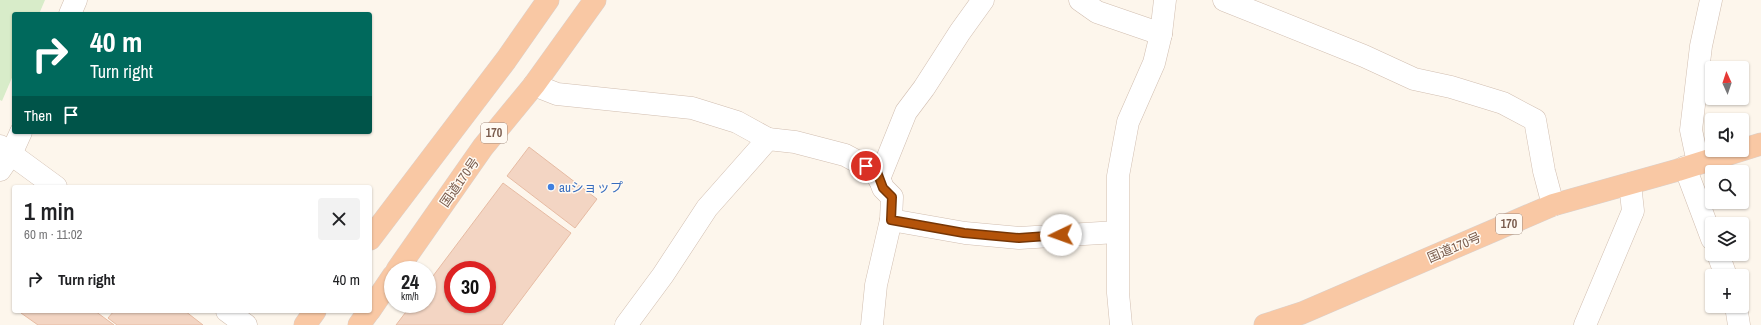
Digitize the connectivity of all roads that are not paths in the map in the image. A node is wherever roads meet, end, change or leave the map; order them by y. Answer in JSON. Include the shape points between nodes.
{"nodes":[{"id":1,"x":76,"y":0,"type":"edge"},
{"id":2,"x":548,"y":0,"type":"edge"},
{"id":3,"x":595,"y":0,"type":"edge"},
{"id":4,"x":983,"y":0,"type":"edge"},
{"id":5,"x":1080,"y":0,"type":"edge"},
{"id":6,"x":1165,"y":0,"type":"edge"},
{"id":7,"x":1224,"y":0,"type":"edge"},
{"id":8,"x":1711,"y":0,"type":"edge"},
{"id":9,"x":71,"y":12,"type":"edge"},
{"id":10,"x":1161,"y":34,"type":"junction"},
{"id":11,"x":534,"y":85,"type":"junction"},
{"id":12,"x":20,"y":134,"type":"edge"},
{"id":13,"x":768,"y":139,"type":"junction"},
{"id":14,"x":1761,"y":144,"type":"edge"},
{"id":15,"x":4,"y":157,"type":"edge"},
{"id":16,"x":1692,"y":166,"type":"junction"},
{"id":17,"x":879,"y":179,"type":"junction"},
{"id":18,"x":1630,"y":184,"type":"junction"},
{"id":19,"x":53,"y":185,"type":"edge"},
{"id":20,"x":1553,"y":206,"type":"junction"},
{"id":21,"x":1706,"y":217,"type":"edge"},
{"id":22,"x":891,"y":220,"type":"junction"},
{"id":23,"x":1118,"y":232,"type":"junction"},
{"id":24,"x":372,"y":236,"type":"edge"},
{"id":25,"x":404,"y":261,"type":"edge"},
{"id":26,"x":384,"y":289,"type":"edge"},
{"id":27,"x":372,"y":307,"type":"edge"},
{"id":28,"x":230,"y":313,"type":"edge"},
{"id":29,"x":314,"y":313,"type":"edge"},
{"id":30,"x":368,"y":313,"type":"edge"},
{"id":31,"x":1737,"y":313,"type":"edge"},
{"id":32,"x":246,"y":325,"type":"edge"},
{"id":33,"x":305,"y":325,"type":"edge"},
{"id":34,"x":359,"y":325,"type":"edge"},
{"id":35,"x":626,"y":325,"type":"edge"},
{"id":36,"x":872,"y":325,"type":"edge"},
{"id":37,"x":1121,"y":325,"type":"edge"},
{"id":38,"x":1266,"y":325,"type":"edge"},
{"id":39,"x":1585,"y":325,"type":"edge"},
{"id":40,"x":1739,"y":325,"type":"edge"}],
"edges":[{"from":1,"to":9,"type":"street"},
{"from":2,"to":24,"type":"highway","number":"170"},
{"from":3,"to":11,"type":"highway","name":"国道170号","number":"170"},
{"from":4,"to":17,"type":"street","via":[[906,112]]},
{"from":5,"to":10,"type":"street","via":[[1097,12]]},
{"from":6,"to":10,"type":"street"},
{"from":7,"to":20,"type":"street","via":[[1364,56],[1414,79],[1503,103],[1535,120]]},
{"from":8,"to":16,"type":"street","via":[[1701,46],[1691,130]]},
{"from":10,"to":23,"type":"street","via":[[1154,63],[1128,122],[1118,176]]},
{"from":11,"to":13,"type":"street","via":[[557,94],[692,108],[737,122]]},
{"from":11,"to":25,"type":"highway","name":"国道170号","number":"170","via":[[483,147]]},
{"from":12,"to":15,"type":"street"},
{"from":13,"to":17,"type":"street","via":[[795,142],[845,155],[877,172]]},
{"from":13,"to":35,"type":"street","via":[[707,208]]},
{"from":14,"to":16,"type":"highway","name":"国道170号","number":"170"},
{"from":15,"to":19,"type":"street"},
{"from":16,"to":18,"type":"highway","name":"国道170号","number":"170"},
{"from":16,"to":21,"type":"street"},
{"from":17,"to":22,"type":"street","via":[[883,188],[892,197]]},
{"from":18,"to":20,"type":"highway","name":"国道170号","number":"170"},
{"from":18,"to":39,"type":"street","via":[[1633,211]]},
{"from":20,"to":38,"type":"highway","name":"国道170号","number":"170","via":[[1302,313]]},
{"from":22,"to":23,"type":"street","via":[[964,233],[1019,238]]},
{"from":22,"to":36,"type":"street","via":[[880,265]]},
{"from":23,"to":37,"type":"street"},
{"from":26,"to":27,"type":"highway"},
{"from":28,"to":32,"type":"street"},
{"from":29,"to":33,"type":"highway"},
{"from":30,"to":34,"type":"highway"},
{"from":31,"to":40,"type":"street"}]}
